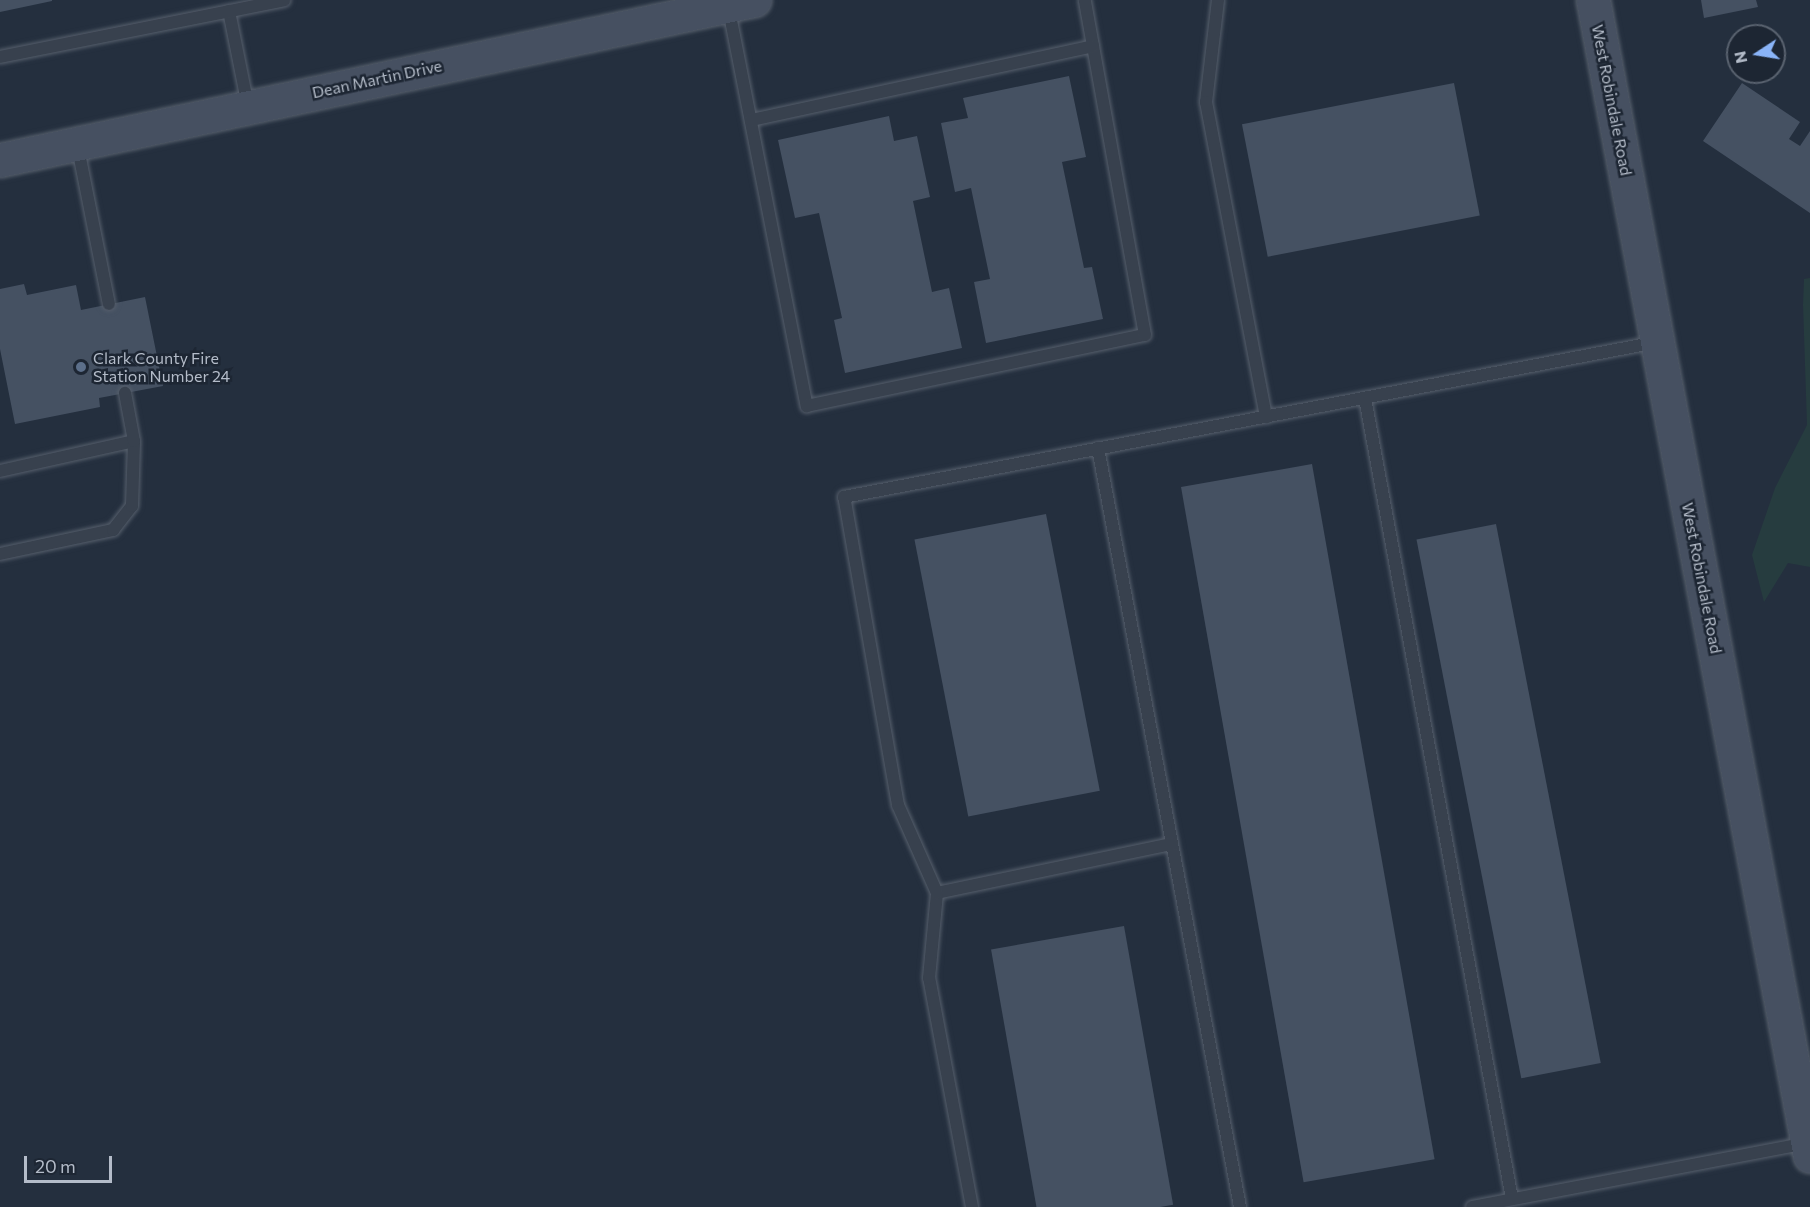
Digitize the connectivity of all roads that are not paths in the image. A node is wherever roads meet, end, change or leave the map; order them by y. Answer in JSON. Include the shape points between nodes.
{"nodes":[{"id":1,"x":284,"y":0,"type":"edge"},
{"id":2,"x":1084,"y":0,"type":"edge"},
{"id":3,"x":1218,"y":0,"type":"edge"},
{"id":4,"x":1593,"y":0,"type":"edge"},
{"id":5,"x":741,"y":3,"type":"edge"},
{"id":6,"x":229,"y":11,"type":"junction"},
{"id":7,"x":1093,"y":46,"type":"junction"},
{"id":8,"x":0,"y":57,"type":"edge"},
{"id":9,"x":248,"y":106,"type":"junction"},
{"id":10,"x":751,"y":120,"type":"junction"},
{"id":11,"x":77,"y":141,"type":"junction"},
{"id":12,"x":0,"y":160,"type":"edge"},
{"id":13,"x":109,"y":304,"type":"dead end"},
{"id":14,"x":1658,"y":342,"type":"junction"},
{"id":15,"x":126,"y":393,"type":"dead end"},
{"id":16,"x":1365,"y":398,"type":"junction"},
{"id":17,"x":1266,"y":417,"type":"junction"},
{"id":18,"x":134,"y":441,"type":"junction"},
{"id":19,"x":1098,"y":448,"type":"junction"},
{"id":20,"x":0,"y":471,"type":"edge"},
{"id":21,"x":0,"y":554,"type":"edge"},
{"id":22,"x":1172,"y":844,"type":"junction"},
{"id":23,"x":937,"y":893,"type":"junction"},
{"id":24,"x":1809,"y":1150,"type":"edge"},
{"id":25,"x":1512,"y":1199,"type":"junction"},
{"id":26,"x":972,"y":1207,"type":"edge"},
{"id":27,"x":1240,"y":1207,"type":"edge"},
{"id":28,"x":1472,"y":1207,"type":"edge"}],
"edges":[{"from":1,"to":6,"type":"lane"},
{"from":2,"to":7,"type":"lane"},
{"from":3,"to":17,"type":"lane","via":[[1206,102]]},
{"from":4,"to":14,"type":"street","name":"West Robindale Road"},
{"from":5,"to":9,"type":"street","name":"Dean Martin Drive"},
{"from":5,"to":10,"type":"lane"},
{"from":6,"to":8,"type":"lane"},
{"from":6,"to":9,"type":"lane"},
{"from":7,"to":10,"type":"lane"},
{"from":7,"to":10,"type":"lane","via":[[1145,335],[807,406]]},
{"from":9,"to":11,"type":"street","name":"Dean Martin Drive"},
{"from":11,"to":12,"type":"street","name":"Dean Martin Drive"},
{"from":11,"to":13,"type":"lane"},
{"from":14,"to":16,"type":"lane"},
{"from":14,"to":24,"type":"street","name":"West Robindale Road"},
{"from":15,"to":18,"type":"lane"},
{"from":16,"to":17,"type":"lane"},
{"from":16,"to":25,"type":"lane"},
{"from":17,"to":19,"type":"lane"},
{"from":18,"to":20,"type":"lane"},
{"from":18,"to":21,"type":"lane","via":[[132,506],[113,530]]},
{"from":19,"to":22,"type":"lane"},
{"from":19,"to":23,"type":"lane","via":[[844,497],[898,805]]},
{"from":22,"to":23,"type":"lane"},
{"from":22,"to":27,"type":"lane"},
{"from":23,"to":26,"type":"lane","via":[[929,978]]},
{"from":24,"to":25,"type":"lane"},
{"from":25,"to":28,"type":"lane"}]}
